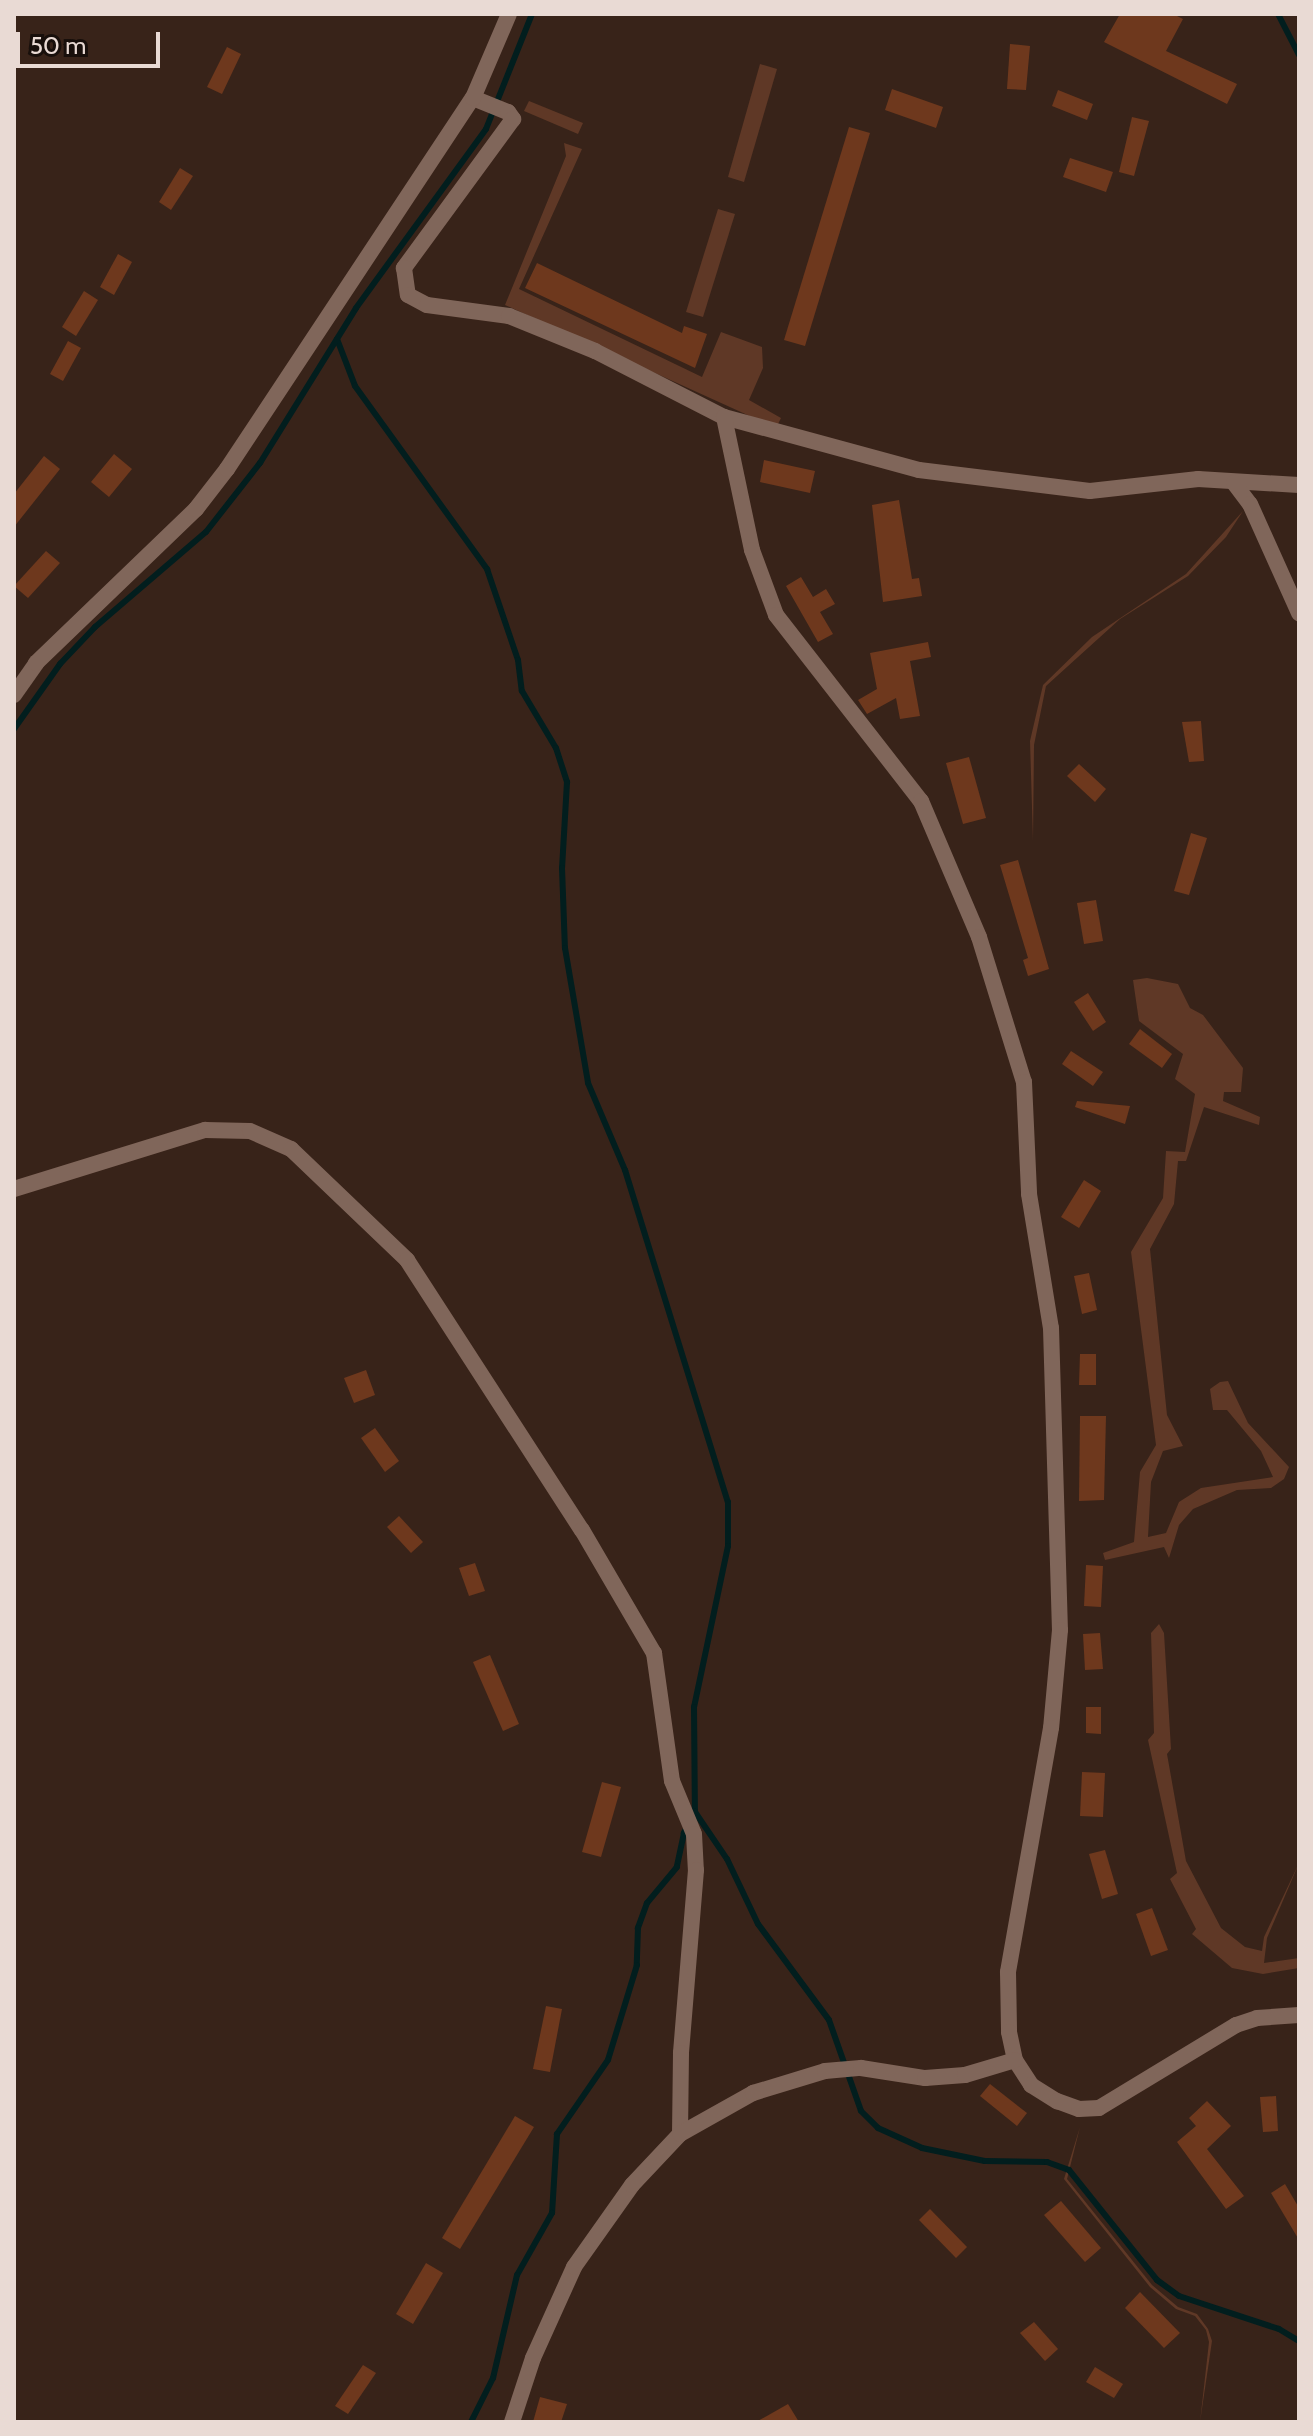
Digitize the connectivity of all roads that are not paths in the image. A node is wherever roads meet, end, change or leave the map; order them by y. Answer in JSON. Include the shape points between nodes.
{"nodes":[{"id":1,"x":509,"y":14,"type":"edge"},
{"id":2,"x":479,"y":100,"type":"junction"},
{"id":3,"x":724,"y":417,"type":"junction"},
{"id":4,"x":1234,"y":483,"type":"junction"},
{"id":5,"x":1299,"y":485,"type":"edge"},
{"id":6,"x":1299,"y":613,"type":"edge"},
{"id":7,"x":14,"y":695,"type":"edge"},
{"id":8,"x":14,"y":1189,"type":"edge"},
{"id":9,"x":1299,"y":2015,"type":"edge"},
{"id":10,"x":1015,"y":2060,"type":"junction"},
{"id":11,"x":680,"y":2134,"type":"junction"},
{"id":12,"x":511,"y":2420,"type":"edge"}],
"edges":[{"from":1,"to":2,"type":"street"},
{"from":2,"to":3,"type":"street","via":[[513,119],[404,268],[408,295],[427,305],[509,316],[595,351]]},
{"from":2,"to":7,"type":"street","via":[[196,509],[36,663]]},
{"from":3,"to":4,"type":"street","via":[[919,470],[1039,486],[1090,491],[1198,479]]},
{"from":3,"to":10,"type":"street","via":[[752,550],[776,615],[921,801],[979,937],[1024,1082],[1029,1194],[1051,1328],[1060,1617],[1051,1728],[1008,1972]]},
{"from":4,"to":5,"type":"street"},
{"from":4,"to":6,"type":"street","via":[[1250,504]]},
{"from":8,"to":11,"type":"street","via":[[205,1130],[250,1131],[291,1149],[407,1260],[582,1530],[654,1653],[672,1781],[694,1834],[696,1870]]},
{"from":9,"to":10,"type":"street","via":[[1236,2025],[1099,2108],[1079,2109],[1057,2101],[1031,2085]]},
{"from":10,"to":11,"type":"street","via":[[965,2075],[925,2078],[861,2068],[825,2071],[753,2093]]},
{"from":11,"to":12,"type":"street","via":[[632,2185],[574,2267]]}]}
